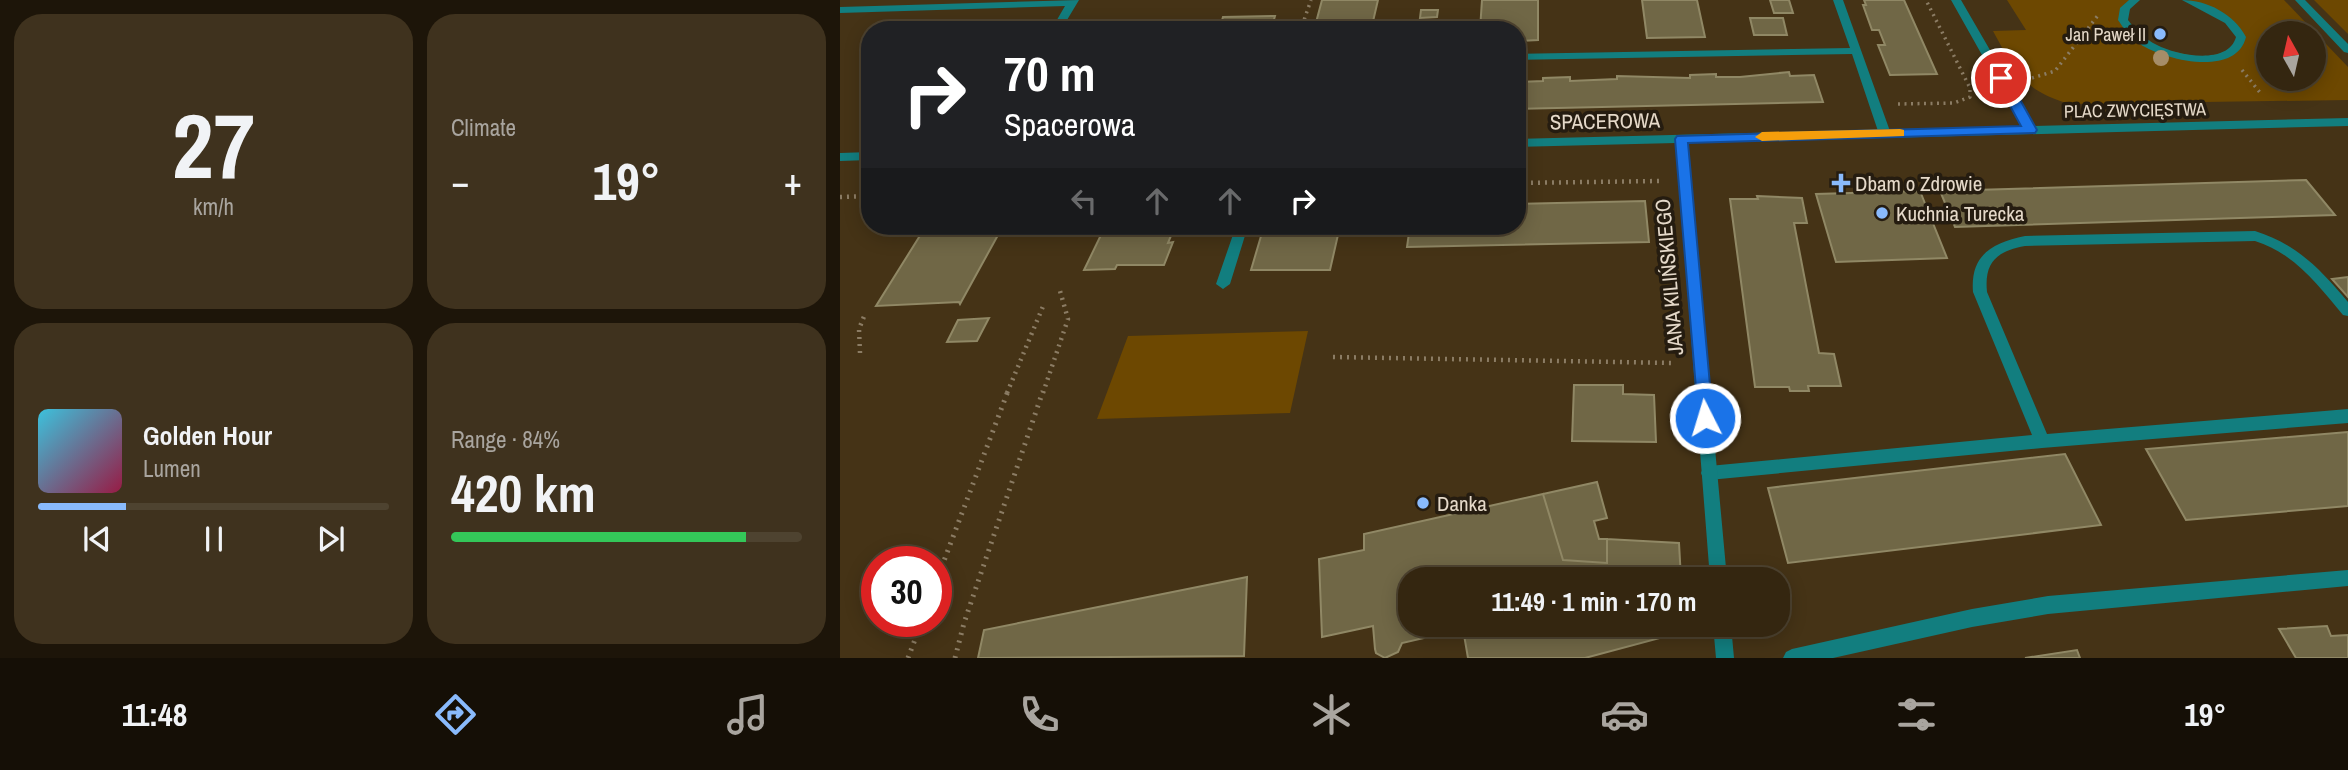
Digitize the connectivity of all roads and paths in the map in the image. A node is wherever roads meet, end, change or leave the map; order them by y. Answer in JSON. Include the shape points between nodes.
{"nodes":[{"id":1,"x":1311,"y":0,"type":"edge"},
{"id":2,"x":1838,"y":0,"type":"edge"},
{"id":3,"x":1926,"y":0,"type":"edge"},
{"id":4,"x":1956,"y":0,"type":"edge"},
{"id":5,"x":2135,"y":0,"type":"edge"},
{"id":6,"x":2188,"y":0,"type":"edge"},
{"id":7,"x":2300,"y":0,"type":"edge"},
{"id":8,"x":1073,"y":2,"type":"edge"},
{"id":9,"x":840,"y":10,"type":"edge"},
{"id":10,"x":2102,"y":10,"type":"dead end"},
{"id":11,"x":1061,"y":21,"type":"edge"},
{"id":12,"x":1304,"y":21,"type":"edge"},
{"id":13,"x":2348,"y":50,"type":"edge"},
{"id":14,"x":1856,"y":51,"type":"junction"},
{"id":15,"x":2229,"y":53,"type":"junction"},
{"id":16,"x":1526,"y":57,"type":"edge"},
{"id":17,"x":2032,"y":78,"type":"dead end"},
{"id":18,"x":2262,"y":95,"type":"dead end"},
{"id":19,"x":1875,"y":105,"type":"junction"},
{"id":20,"x":2348,"y":122,"type":"edge"},
{"id":21,"x":2030,"y":130,"type":"junction"},
{"id":22,"x":1885,"y":134,"type":"junction"},
{"id":23,"x":1681,"y":139,"type":"junction"},
{"id":24,"x":1526,"y":143,"type":"edge"},
{"id":25,"x":861,"y":156,"type":"edge"},
{"id":26,"x":840,"y":157,"type":"edge"},
{"id":27,"x":1665,"y":180,"type":"dead end"},
{"id":28,"x":1526,"y":183,"type":"edge"},
{"id":29,"x":861,"y":196,"type":"edge"},
{"id":30,"x":840,"y":197,"type":"edge"},
{"id":31,"x":1239,"y":235,"type":"edge"},
{"id":32,"x":1223,"y":284,"type":"dead end"},
{"id":33,"x":1060,"y":291,"type":"dead end"},
{"id":34,"x":1044,"y":304,"type":"dead end"},
{"id":35,"x":2348,"y":312,"type":"edge"},
{"id":36,"x":865,"y":314,"type":"dead end"},
{"id":37,"x":860,"y":353,"type":"dead end"},
{"id":38,"x":1333,"y":357,"type":"dead end"},
{"id":39,"x":1700,"y":364,"type":"junction"},
{"id":40,"x":2348,"y":416,"type":"edge"},
{"id":41,"x":2042,"y":441,"type":"junction"},
{"id":42,"x":1709,"y":473,"type":"junction"},
{"id":43,"x":949,"y":546,"type":"edge"},
{"id":44,"x":1717,"y":567,"type":"edge"},
{"id":45,"x":2348,"y":578,"type":"edge"},
{"id":46,"x":916,"y":637,"type":"edge"},
{"id":47,"x":1723,"y":637,"type":"edge"},
{"id":48,"x":908,"y":658,"type":"edge"},
{"id":49,"x":956,"y":658,"type":"edge"},
{"id":50,"x":1725,"y":658,"type":"edge"},
{"id":51,"x":1792,"y":658,"type":"edge"}],
"edges":[{"from":1,"to":12,"type":"path"},
{"from":2,"to":14,"type":"street"},
{"from":3,"to":19,"type":"path","via":[[1970,88],[1970,97],[1954,103]]},
{"from":4,"to":21,"type":"street"},
{"from":5,"to":15,"type":"street","via":[[2124,8],[2123,19],[2146,43],[2190,57]]},
{"from":6,"to":15,"type":"street","via":[[2218,13],[2236,29],[2239,41]]},
{"from":7,"to":13,"type":"street"},
{"from":8,"to":9,"type":"street"},
{"from":8,"to":11,"type":"street"},
{"from":10,"to":17,"type":"path","via":[[2055,71]]},
{"from":14,"to":16,"type":"street"},
{"from":14,"to":19,"type":"street"},
{"from":15,"to":18,"type":"path"},
{"from":19,"to":22,"type":"street"},
{"from":20,"to":21,"type":"street","name":"PLAC ZWYCIĘSTWA"},
{"from":21,"to":22,"type":"street","name":"SPACEROWA"},
{"from":22,"to":23,"type":"street","name":"SPACEROWA"},
{"from":23,"to":24,"type":"street","name":"SPACEROWA"},
{"from":23,"to":39,"type":"street","name":"JANA KILIŃSKIEGO"},
{"from":25,"to":26,"type":"street"},
{"from":27,"to":28,"type":"path"},
{"from":29,"to":30,"type":"path"},
{"from":31,"to":32,"type":"street"},
{"from":33,"to":49,"type":"path","via":[[1068,319]]},
{"from":34,"to":43,"type":"path"},
{"from":35,"to":41,"type":"street","via":[[2297,254],[2255,236],[2025,241],[1999,248],[1989,254],[1979,271],[1980,292]]},
{"from":36,"to":37,"type":"path","via":[[859,329]]},
{"from":38,"to":39,"type":"path"},
{"from":39,"to":42,"type":"street","name":"JANA KILIŃSKIEGO"},
{"from":40,"to":41,"type":"street"},
{"from":41,"to":42,"type":"street"},
{"from":42,"to":44,"type":"street","name":"JANA KILIŃSKIEGO"},
{"from":45,"to":51,"type":"street","via":[[2048,605]]},
{"from":46,"to":48,"type":"path"},
{"from":47,"to":50,"type":"street"}]}
